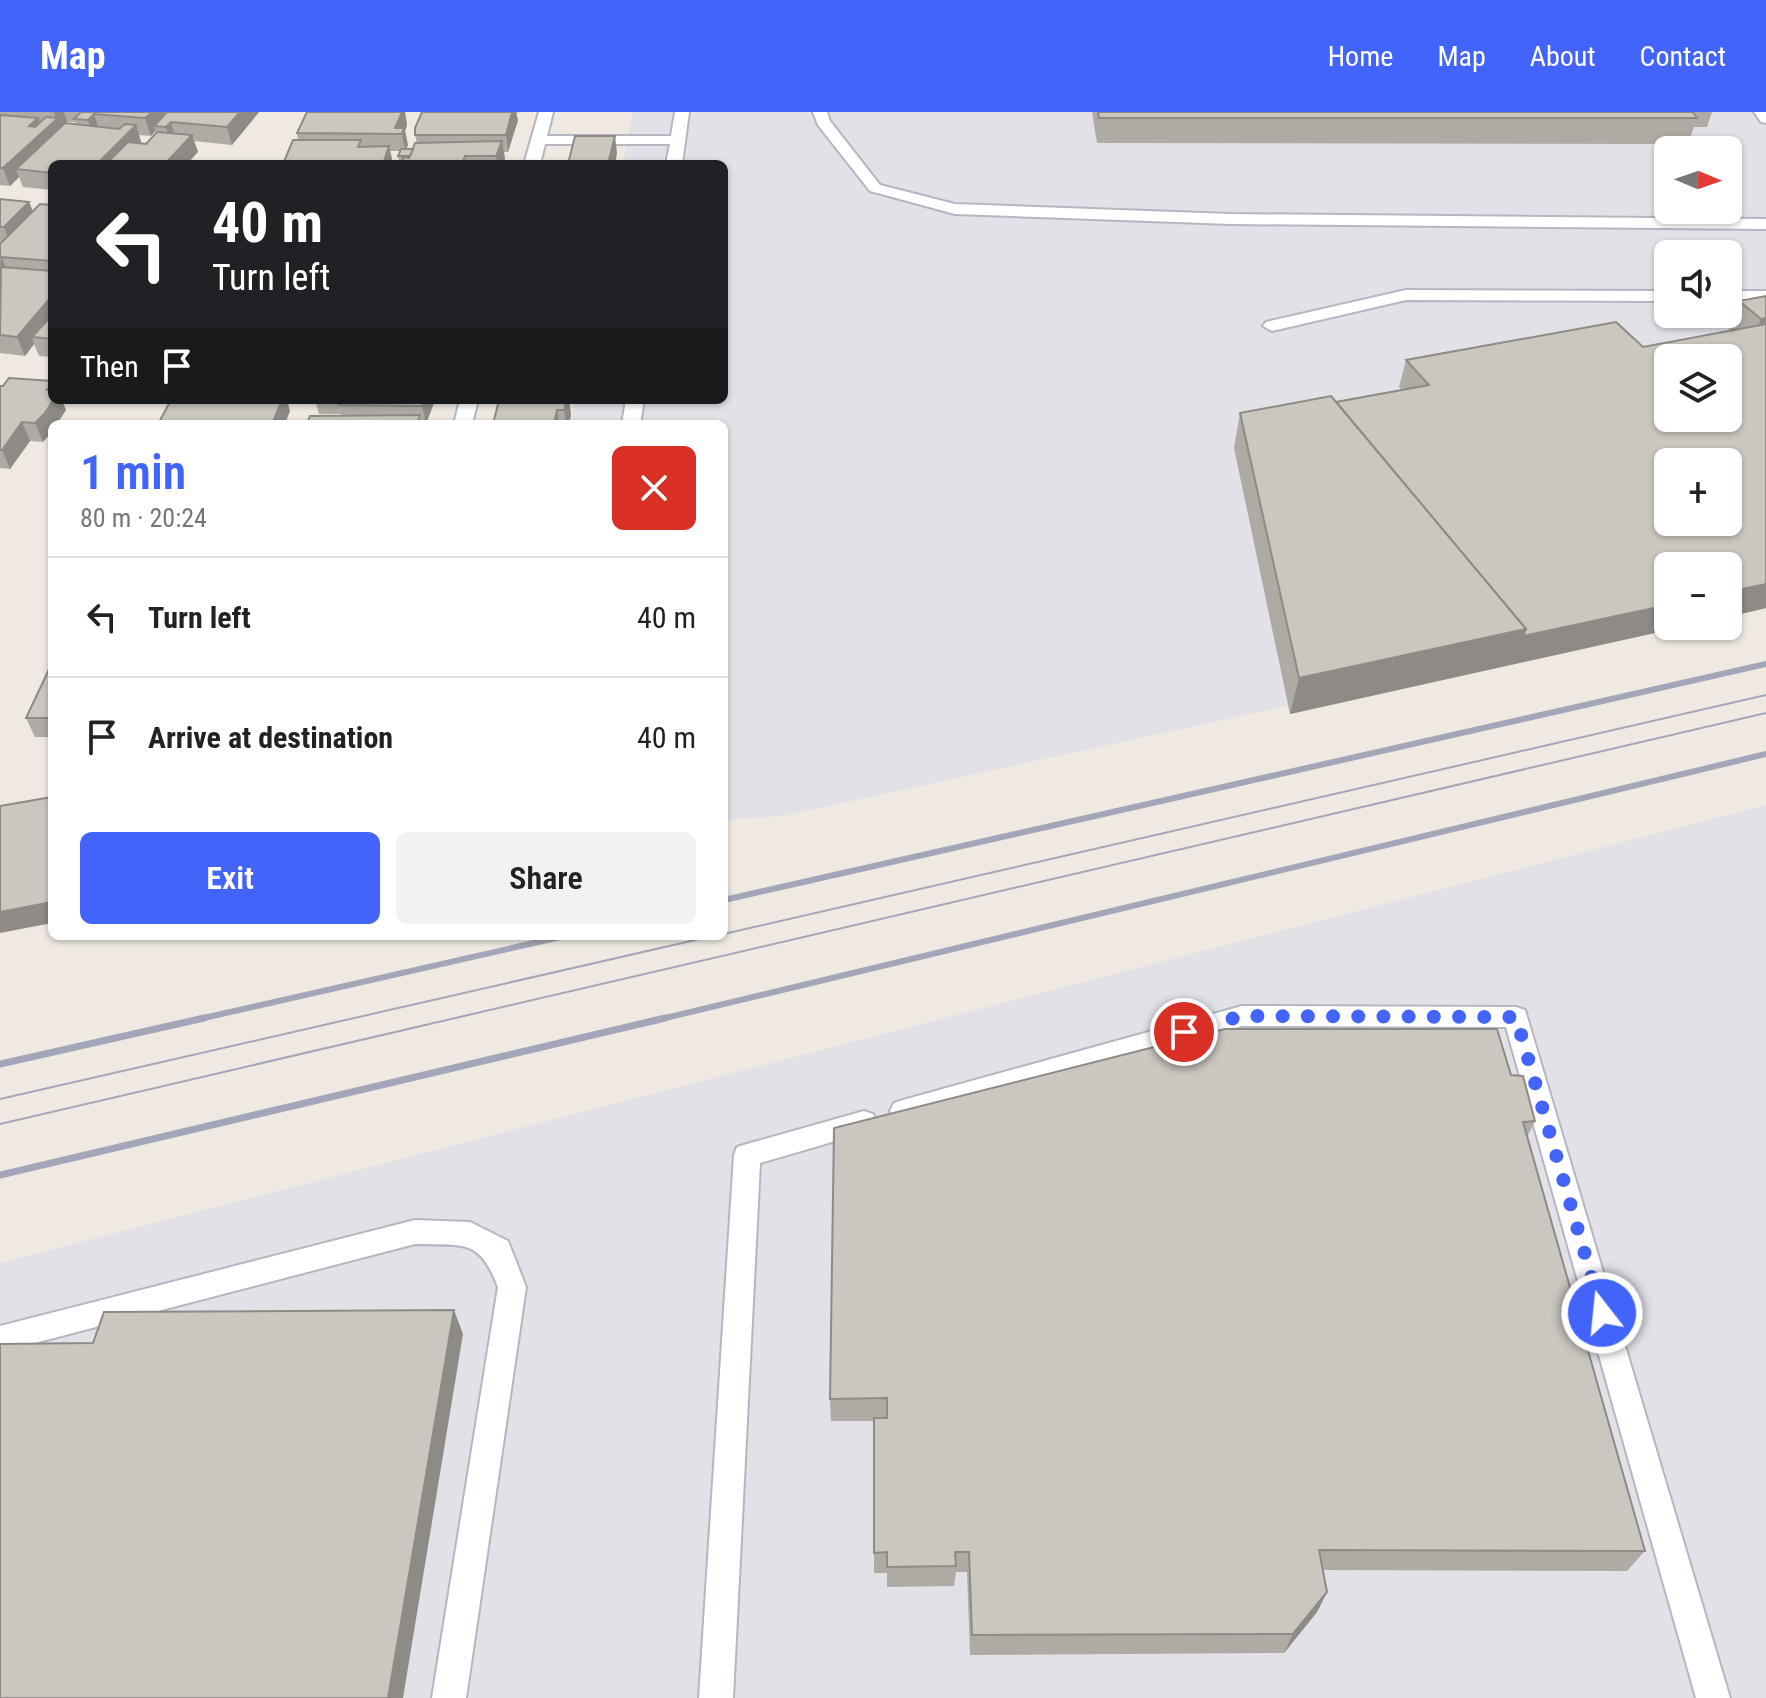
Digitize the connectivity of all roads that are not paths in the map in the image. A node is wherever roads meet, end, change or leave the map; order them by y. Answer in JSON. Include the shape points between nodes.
{"nodes":[{"id":1,"x":546,"y":112,"type":"edge"},
{"id":2,"x":682,"y":112,"type":"edge"},
{"id":3,"x":820,"y":112,"type":"edge"},
{"id":4,"x":1761,"y":112,"type":"edge"},
{"id":5,"x":1766,"y":119,"type":"edge"},
{"id":6,"x":538,"y":140,"type":"junction"},
{"id":7,"x":678,"y":140,"type":"junction"},
{"id":8,"x":533,"y":160,"type":"edge"},
{"id":9,"x":675,"y":160,"type":"edge"},
{"id":10,"x":1766,"y":224,"type":"edge"},
{"id":11,"x":1654,"y":296,"type":"edge"},
{"id":12,"x":1742,"y":296,"type":"edge"},
{"id":13,"x":1766,"y":296,"type":"edge"},
{"id":14,"x":1272,"y":326,"type":"dead end"},
{"id":15,"x":0,"y":1339,"type":"edge"},
{"id":16,"x":449,"y":1698,"type":"edge"},
{"id":17,"x":716,"y":1698,"type":"edge"},
{"id":18,"x":1713,"y":1698,"type":"edge"}],
"edges":[{"from":1,"to":6,"type":"lane"},
{"from":2,"to":7,"type":"lane"},
{"from":3,"to":10,"type":"lane","via":[[875,188],[955,209],[1231,219]]},
{"from":4,"to":5,"type":"lane"},
{"from":6,"to":7,"type":"lane"},
{"from":6,"to":8,"type":"lane"},
{"from":7,"to":9,"type":"lane"},
{"from":11,"to":14,"type":"lane","via":[[1406,295]]},
{"from":12,"to":13,"type":"lane"},
{"from":15,"to":16,"type":"lane","via":[[415,1232],[470,1234],[498,1250],[512,1287]]},
{"from":17,"to":18,"type":"lane","via":[[747,1155],[1242,1016],[1516,1017]]}]}
